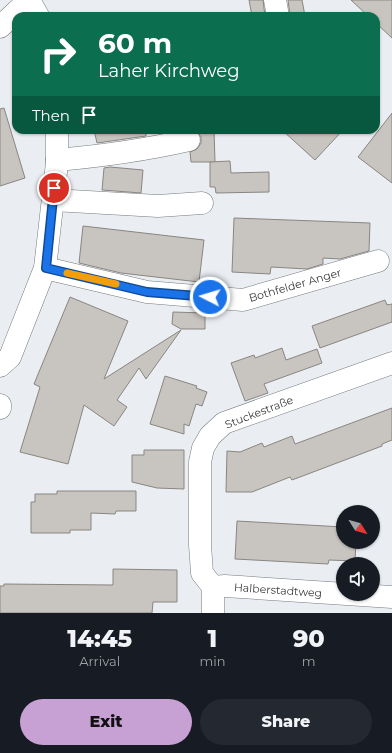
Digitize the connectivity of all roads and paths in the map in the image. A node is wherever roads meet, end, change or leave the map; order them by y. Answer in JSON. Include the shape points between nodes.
{"nodes":[{"id":1,"x":29,"y":0,"type":"edge"},
{"id":2,"x":275,"y":0,"type":"edge"},
{"id":3,"x":16,"y":12,"type":"edge"},
{"id":4,"x":36,"y":12,"type":"edge"},
{"id":5,"x":277,"y":12,"type":"edge"},
{"id":6,"x":12,"y":16,"type":"edge"},
{"id":7,"x":0,"y":27,"type":"edge"},
{"id":8,"x":57,"y":134,"type":"edge"},
{"id":9,"x":189,"y":140,"type":"dead end"},
{"id":10,"x":57,"y":160,"type":"junction"},
{"id":11,"x":53,"y":200,"type":"junction"},
{"id":12,"x":202,"y":203,"type":"dead end"},
{"id":13,"x":378,"y":261,"type":"dead end"},
{"id":14,"x":46,"y":268,"type":"junction"},
{"id":15,"x":392,"y":363,"type":"edge"},
{"id":16,"x":0,"y":366,"type":"edge"},
{"id":17,"x":212,"y":587,"type":"junction"},
{"id":18,"x":392,"y":597,"type":"edge"},
{"id":19,"x":213,"y":613,"type":"edge"}],
"edges":[{"from":1,"to":3,"type":"street"},
{"from":1,"to":4,"type":"street"},
{"from":2,"to":5,"type":"street"},
{"from":6,"to":7,"type":"street"},
{"from":8,"to":10,"type":"street"},
{"from":9,"to":10,"type":"street","via":[[131,152]]},
{"from":10,"to":11,"type":"street"},
{"from":11,"to":12,"type":"street","via":[[158,206]]},
{"from":11,"to":14,"type":"street"},
{"from":13,"to":14,"type":"street","name":"Bothfelder Anger","via":[[243,300],[147,292]]},
{"from":14,"to":16,"type":"street","via":[[10,357]]},
{"from":15,"to":17,"type":"street","name":"Stuckestraße","via":[[224,424],[210,436],[203,448],[200,462],[200,545],[202,573]]},
{"from":17,"to":18,"type":"street","name":"Halberstadtweg"},
{"from":17,"to":19,"type":"street","name":"Stuckestraße"}]}
